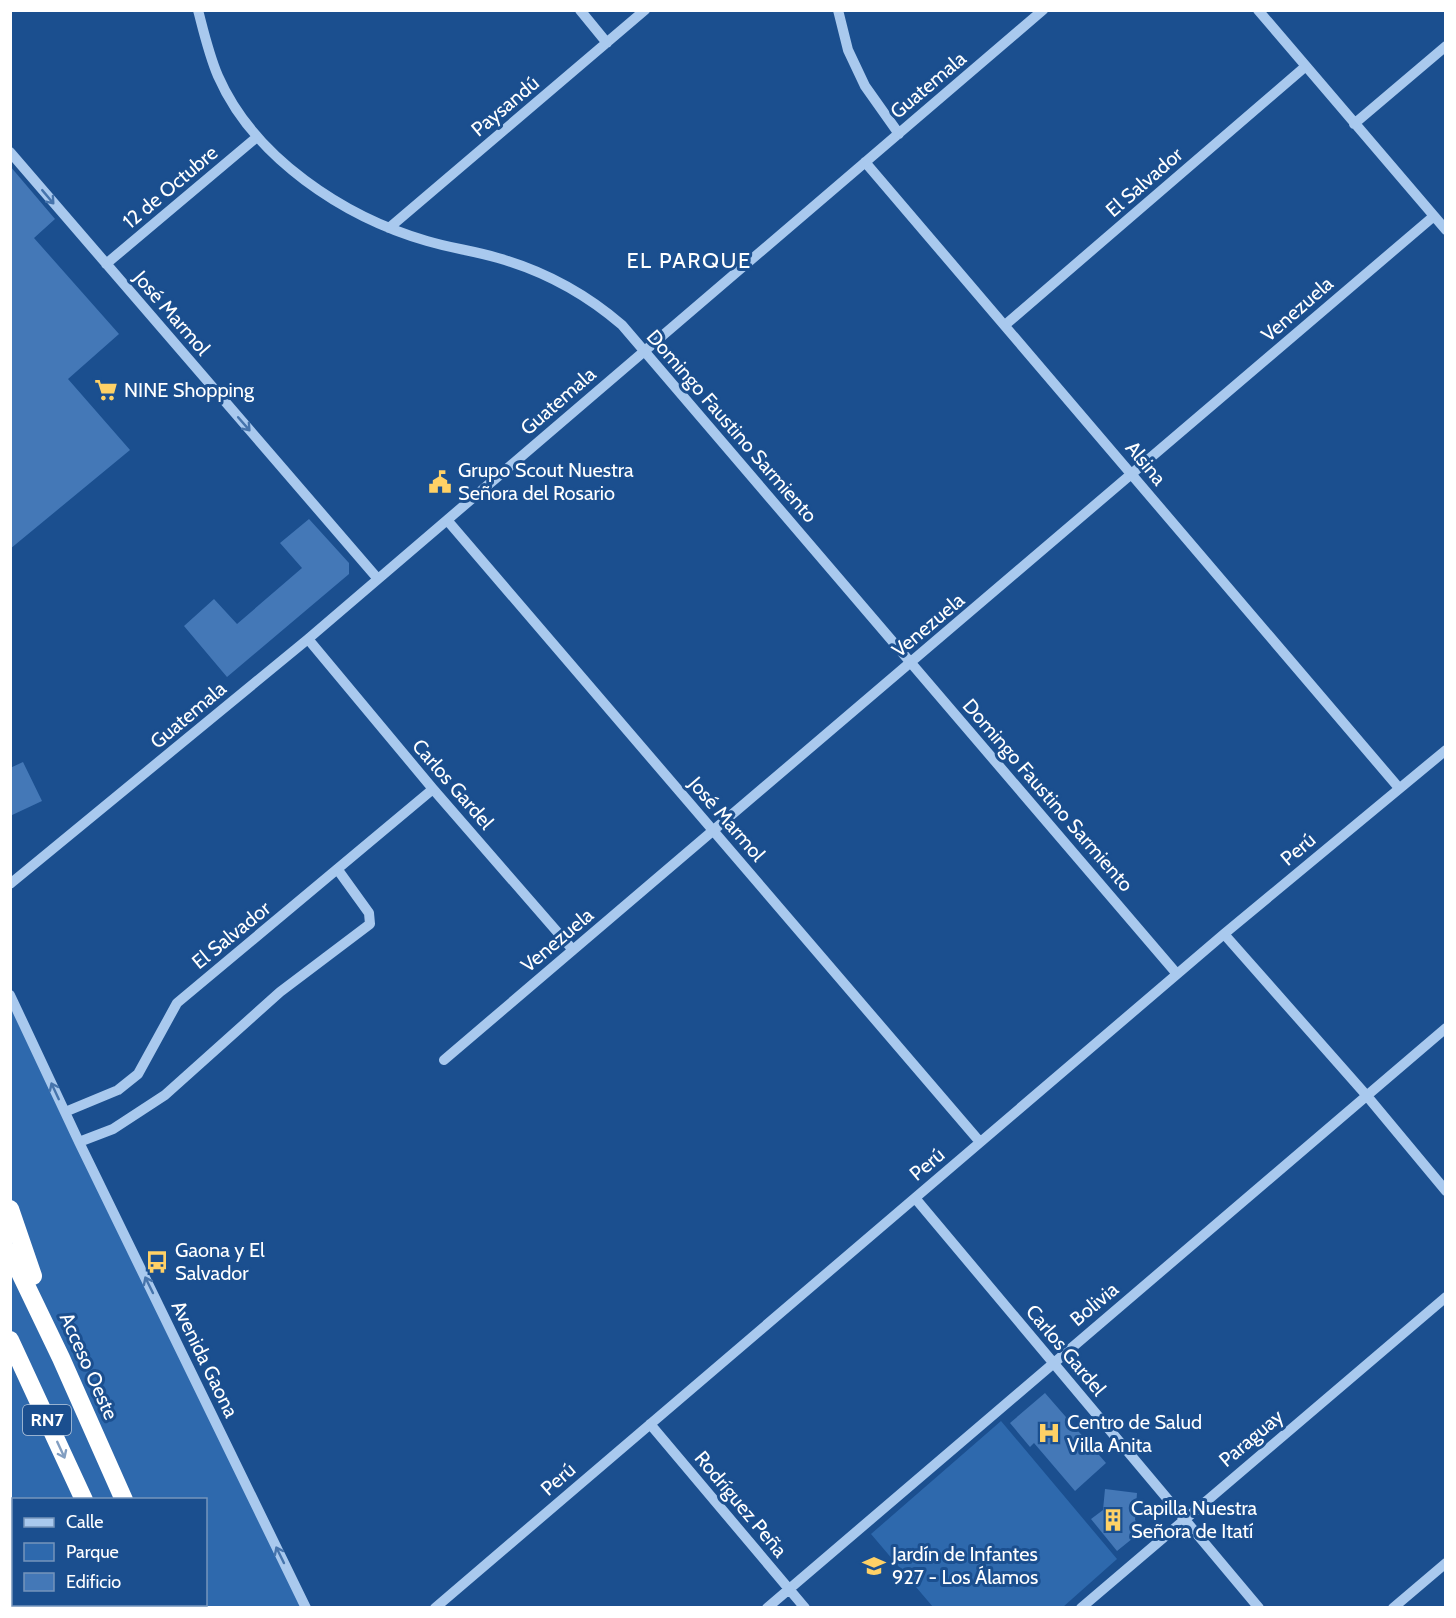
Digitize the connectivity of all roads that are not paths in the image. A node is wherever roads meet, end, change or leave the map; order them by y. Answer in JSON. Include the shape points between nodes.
{"nodes":[{"id":1,"x":198,"y":10,"type":"edge"},
{"id":2,"x":580,"y":10,"type":"edge"},
{"id":3,"x":645,"y":10,"type":"edge"},
{"id":4,"x":837,"y":10,"type":"edge"},
{"id":5,"x":1043,"y":10,"type":"edge"},
{"id":6,"x":1258,"y":10,"type":"edge"},
{"id":7,"x":608,"y":42,"type":"junction"},
{"id":8,"x":1446,"y":46,"type":"edge"},
{"id":9,"x":1306,"y":66,"type":"junction"},
{"id":10,"x":1354,"y":124,"type":"junction"},
{"id":11,"x":899,"y":134,"type":"junction"},
{"id":12,"x":257,"y":137,"type":"junction"},
{"id":13,"x":10,"y":152,"type":"edge"},
{"id":14,"x":865,"y":162,"type":"junction"},
{"id":15,"x":1434,"y":216,"type":"junction"},
{"id":16,"x":389,"y":228,"type":"junction"},
{"id":17,"x":1446,"y":230,"type":"edge"},
{"id":18,"x":106,"y":264,"type":"junction"},
{"id":19,"x":1005,"y":325,"type":"junction"},
{"id":20,"x":644,"y":351,"type":"junction"},
{"id":21,"x":1132,"y":474,"type":"junction"},
{"id":22,"x":447,"y":520,"type":"junction"},
{"id":23,"x":378,"y":579,"type":"junction"},
{"id":24,"x":308,"y":639,"type":"junction"},
{"id":25,"x":911,"y":663,"type":"junction"},
{"id":26,"x":1446,"y":750,"type":"edge"},
{"id":27,"x":1399,"y":788,"type":"junction"},
{"id":28,"x":433,"y":789,"type":"junction"},
{"id":29,"x":713,"y":831,"type":"junction"},
{"id":30,"x":338,"y":870,"type":"junction"},
{"id":31,"x":10,"y":884,"type":"edge"},
{"id":32,"x":1224,"y":934,"type":"junction"},
{"id":33,"x":573,"y":950,"type":"junction"},
{"id":34,"x":1177,"y":974,"type":"junction"},
{"id":35,"x":10,"y":995,"type":"edge"},
{"id":36,"x":1446,"y":1028,"type":"edge"},
{"id":37,"x":444,"y":1060,"type":"dead end"},
{"id":38,"x":1367,"y":1096,"type":"junction"},
{"id":39,"x":65,"y":1112,"type":"junction"},
{"id":40,"x":79,"y":1142,"type":"junction"},
{"id":41,"x":980,"y":1142,"type":"junction"},
{"id":42,"x":1446,"y":1191,"type":"edge"},
{"id":43,"x":915,"y":1198,"type":"junction"},
{"id":44,"x":10,"y":1209,"type":"edge"},
{"id":45,"x":10,"y":1252,"type":"edge"},
{"id":46,"x":1446,"y":1297,"type":"edge"},
{"id":47,"x":10,"y":1340,"type":"edge"},
{"id":48,"x":61,"y":1358,"type":"junction"},
{"id":49,"x":1053,"y":1363,"type":"junction"},
{"id":50,"x":650,"y":1424,"type":"junction"},
{"id":51,"x":83,"y":1498,"type":"edge"},
{"id":52,"x":123,"y":1498,"type":"edge"},
{"id":53,"x":1183,"y":1519,"type":"junction"},
{"id":54,"x":1446,"y":1563,"type":"edge"},
{"id":55,"x":789,"y":1588,"type":"junction"},
{"id":56,"x":306,"y":1608,"type":"edge"},
{"id":57,"x":435,"y":1608,"type":"edge"},
{"id":58,"x":767,"y":1608,"type":"edge"},
{"id":59,"x":805,"y":1608,"type":"edge"},
{"id":60,"x":1081,"y":1608,"type":"edge"},
{"id":61,"x":1259,"y":1608,"type":"edge"},
{"id":62,"x":1393,"y":1608,"type":"edge"}],
"edges":[{"from":1,"to":12,"type":"street","name":"Domingo Faustino Sarmiento","via":[[219,78]]},
{"from":2,"to":7,"type":"street"},
{"from":3,"to":7,"type":"street","name":"Paysandú"},
{"from":4,"to":11,"type":"street","via":[[848,50],[865,86]]},
{"from":5,"to":11,"type":"street","name":"Guatemala"},
{"from":6,"to":9,"type":"street"},
{"from":7,"to":16,"type":"street","name":"Paysandú"},
{"from":8,"to":10,"type":"street"},
{"from":9,"to":10,"type":"street"},
{"from":9,"to":19,"type":"street","name":"El Salvador"},
{"from":10,"to":15,"type":"street"},
{"from":11,"to":14,"type":"street","name":"Guatemala"},
{"from":12,"to":16,"type":"street","name":"Domingo Faustino Sarmiento","via":[[321,193]]},
{"from":12,"to":18,"type":"street","name":"12 de Octubre"},
{"from":13,"to":18,"type":"street","name":"José Marmol","one_way":true},
{"from":14,"to":19,"type":"street","name":"Alsina"},
{"from":14,"to":20,"type":"street","name":"Guatemala"},
{"from":15,"to":17,"type":"street"},
{"from":15,"to":21,"type":"street","name":"Venezuela"},
{"from":16,"to":20,"type":"street","name":"Domingo Faustino Sarmiento","via":[[428,242],[501,258],[570,288],[598,304]]},
{"from":18,"to":23,"type":"street","name":"José Marmol","one_way":true},
{"from":19,"to":21,"type":"street","name":"Alsina"},
{"from":20,"to":22,"type":"street","name":"Guatemala"},
{"from":20,"to":25,"type":"street","name":"Domingo Faustino Sarmiento"},
{"from":21,"to":25,"type":"street","name":"Venezuela"},
{"from":21,"to":27,"type":"street","name":"Alsina"},
{"from":22,"to":23,"type":"street","name":"Guatemala"},
{"from":22,"to":29,"type":"street","name":"José Marmol"},
{"from":23,"to":24,"type":"street","name":"Guatemala"},
{"from":24,"to":28,"type":"street","name":"Carlos Gardel"},
{"from":24,"to":31,"type":"street","name":"Guatemala"},
{"from":25,"to":29,"type":"street","name":"Venezuela"},
{"from":25,"to":34,"type":"street","name":"Domingo Faustino Sarmiento"},
{"from":26,"to":27,"type":"street","name":"Perú"},
{"from":27,"to":32,"type":"street","name":"Perú"},
{"from":28,"to":30,"type":"street","name":"El Salvador"},
{"from":28,"to":33,"type":"street","name":"Carlos Gardel"},
{"from":29,"to":33,"type":"street","name":"Venezuela"},
{"from":29,"to":41,"type":"street","name":"José Marmol"},
{"from":30,"to":39,"type":"street","name":"El Salvador","via":[[177,1003],[138,1074],[118,1090]]},
{"from":30,"to":40,"type":"street","via":[[369,913],[370,924],[279,992],[165,1095],[113,1130]]},
{"from":32,"to":34,"type":"street","name":"Perú"},
{"from":32,"to":38,"type":"street"},
{"from":33,"to":37,"type":"street","name":"Venezuela"},
{"from":34,"to":41,"type":"street","name":"Perú"},
{"from":39,"to":35,"type":"street","name":"Avenida Gaona","one_way":true},
{"from":36,"to":38,"type":"street","name":"Bolivia"},
{"from":38,"to":42,"type":"street"},
{"from":38,"to":49,"type":"street","name":"Bolivia"},
{"from":39,"to":40,"type":"street","name":"Avenida Gaona"},
{"from":56,"to":40,"type":"street","name":"Avenida Gaona","one_way":true},
{"from":41,"to":43,"type":"street","name":"Perú"},
{"from":43,"to":49,"type":"street","name":"Carlos Gardel"},
{"from":43,"to":50,"type":"street","name":"Perú"},
{"from":44,"to":48,"type":"highway"},
{"from":45,"to":48,"type":"highway","name":"Acceso Oeste","number":"RN7"},
{"from":46,"to":53,"type":"street","name":"Paraguay"},
{"from":47,"to":51,"type":"highway","number":"RN7","one_way":true},
{"from":48,"to":52,"type":"highway","name":"Acceso Oeste","number":"RN7"},
{"from":49,"to":53,"type":"street","name":"Carlos Gardel"},
{"from":49,"to":55,"type":"street","name":"Bolivia"},
{"from":50,"to":55,"type":"street","name":"Rodríguez Peña"},
{"from":50,"to":57,"type":"street","name":"Perú"},
{"from":53,"to":60,"type":"street","name":"Paraguay"},
{"from":53,"to":61,"type":"street","name":"Carlos Gardel"},
{"from":54,"to":62,"type":"street"},
{"from":55,"to":58,"type":"street","name":"Bolivia"},
{"from":55,"to":59,"type":"street","name":"Rodríguez Peña"}]}
